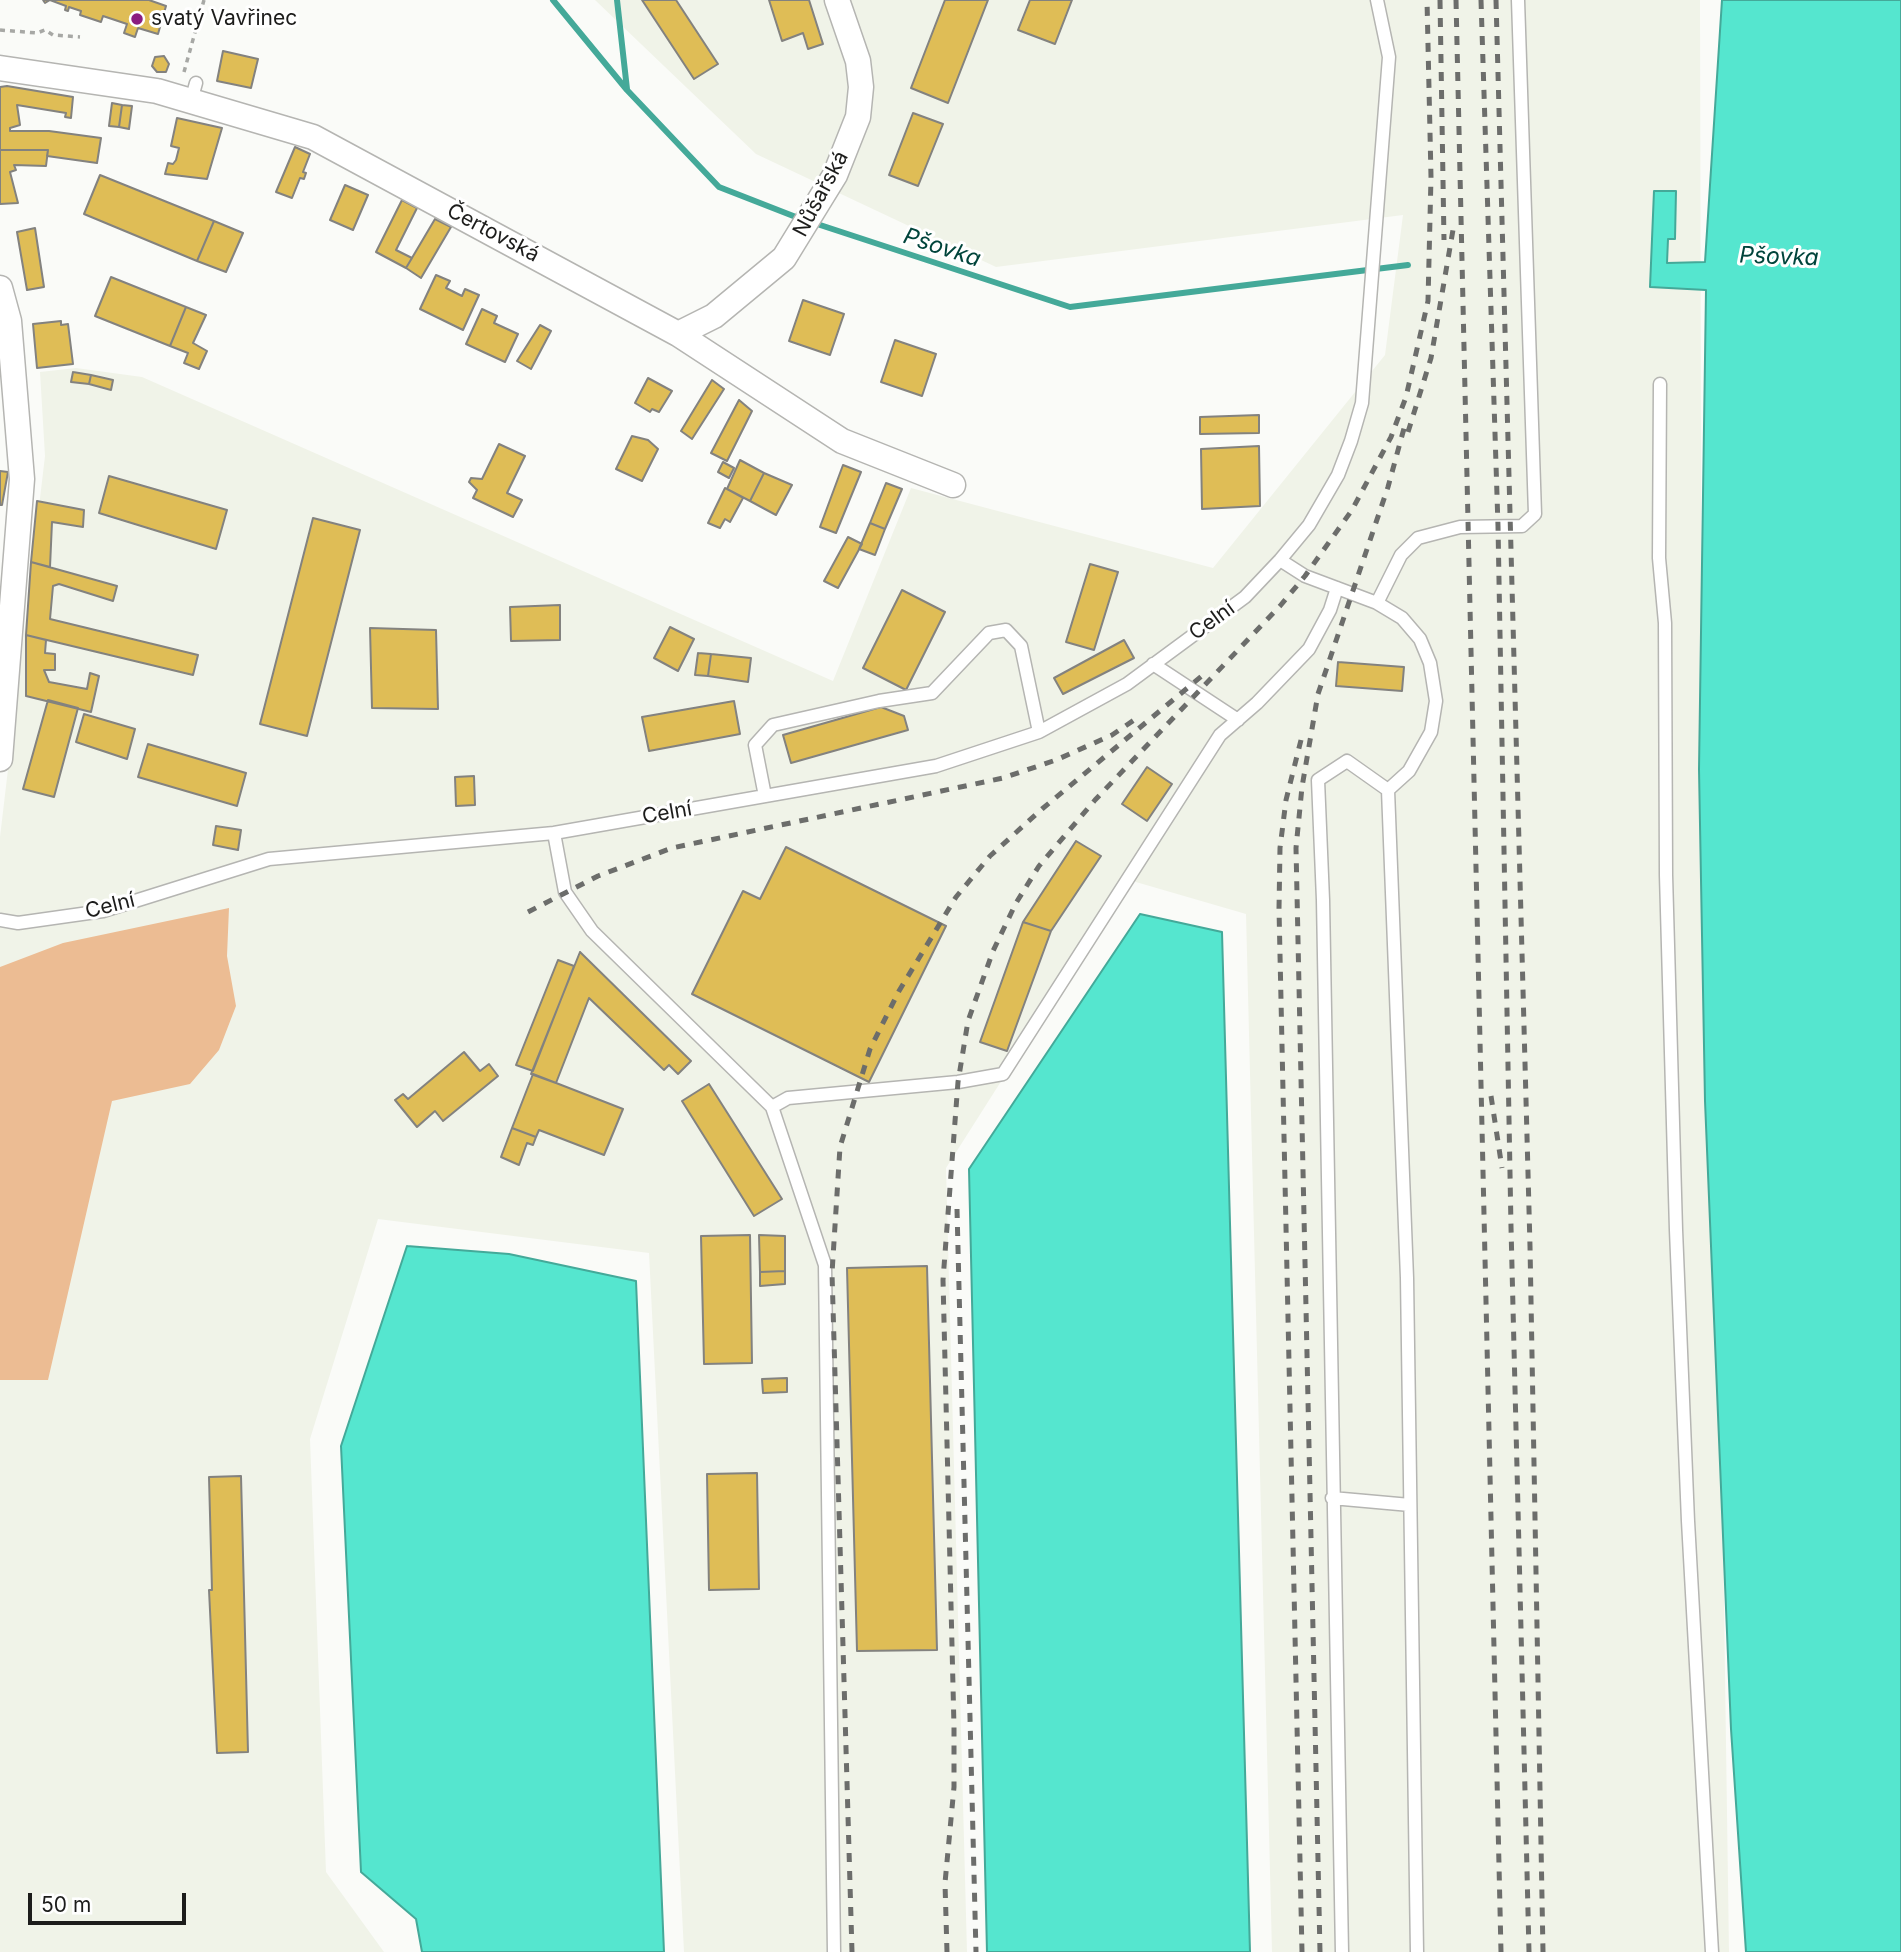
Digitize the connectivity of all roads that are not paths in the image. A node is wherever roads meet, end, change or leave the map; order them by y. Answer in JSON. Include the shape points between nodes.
{"nodes":[{"id":1,"x":837,"y":0,"type":"edge"},
{"id":2,"x":1377,"y":0,"type":"edge"},
{"id":3,"x":1518,"y":0,"type":"edge"},
{"id":4,"x":0,"y":68,"type":"edge"},
{"id":5,"x":0,"y":288,"type":"edge"},
{"id":6,"x":678,"y":334,"type":"junction"},
{"id":7,"x":1660,"y":384,"type":"dead end"},
{"id":8,"x":953,"y":485,"type":"dead end"},
{"id":9,"x":1280,"y":560,"type":"junction"},
{"id":10,"x":1337,"y":588,"type":"junction"},
{"id":11,"x":1377,"y":603,"type":"junction"},
{"id":12,"x":5,"y":625,"type":"edge"},
{"id":13,"x":1153,"y":664,"type":"junction"},
{"id":14,"x":1238,"y":720,"type":"junction"},
{"id":15,"x":1039,"y":732,"type":"junction"},
{"id":16,"x":0,"y":759,"type":"edge"},
{"id":17,"x":1388,"y":790,"type":"junction"},
{"id":18,"x":765,"y":796,"type":"junction"},
{"id":19,"x":554,"y":833,"type":"junction"},
{"id":20,"x":0,"y":920,"type":"edge"},
{"id":21,"x":772,"y":1107,"type":"junction"},
{"id":22,"x":1332,"y":1498,"type":"junction"},
{"id":23,"x":1410,"y":1505,"type":"junction"},
{"id":24,"x":834,"y":1952,"type":"edge"},
{"id":25,"x":1342,"y":1952,"type":"edge"},
{"id":26,"x":1417,"y":1952,"type":"edge"},
{"id":27,"x":1712,"y":1952,"type":"edge"}],
"edges":[{"from":1,"to":6,"type":"street","name":"Nůšařská","via":[[858,61],[858,117],[848,146],[785,258],[714,316]]},
{"from":2,"to":9,"type":"lane","name":"Celní","via":[[1389,57],[1362,403],[1338,475]]},
{"from":3,"to":11,"type":"lane","via":[[1535,514],[1522,526],[1461,527],[1418,538],[1401,555]]},
{"from":4,"to":6,"type":"street","name":"Čertovská","via":[[193,92],[313,137]]},
{"from":5,"to":12,"type":"street","via":[[9,321],[22,479]]},
{"from":6,"to":8,"type":"street","name":"Čertovská","via":[[842,441]]},
{"from":7,"to":27,"type":"lane","via":[[1659,558],[1665,623],[1666,875],[1676,1230]]},
{"from":9,"to":10,"type":"lane"},
{"from":9,"to":13,"type":"lane","name":"Celní","via":[[1245,597]]},
{"from":10,"to":11,"type":"lane"},
{"from":10,"to":14,"type":"lane","via":[[1309,649]]},
{"from":11,"to":17,"type":"lane","via":[[1402,618],[1420,639],[1430,663],[1436,701],[1431,732],[1409,771]]},
{"from":12,"to":16,"type":"street"},
{"from":13,"to":14,"type":"lane"},
{"from":13,"to":15,"type":"lane","name":"Celní","via":[[1127,684]]},
{"from":14,"to":21,"type":"lane","via":[[1220,735],[1003,1074],[788,1098]]},
{"from":15,"to":18,"type":"lane","name":"Celní","via":[[936,766]]},
{"from":15,"to":18,"type":"lane","via":[[1021,646],[1006,629],[989,634],[932,693],[772,725],[755,745]]},
{"from":17,"to":22,"type":"lane","via":[[1347,761],[1318,780]]},
{"from":17,"to":23,"type":"lane","via":[[1407,1278]]},
{"from":18,"to":19,"type":"lane","name":"Celní"},
{"from":19,"to":20,"type":"lane","name":"Celní","via":[[270,859],[103,911],[18,923]]},
{"from":19,"to":21,"type":"lane","via":[[565,892],[592,931]]},
{"from":21,"to":24,"type":"lane","via":[[825,1265]]},
{"from":22,"to":23,"type":"lane"},
{"from":22,"to":25,"type":"lane"},
{"from":23,"to":26,"type":"lane"}]}
